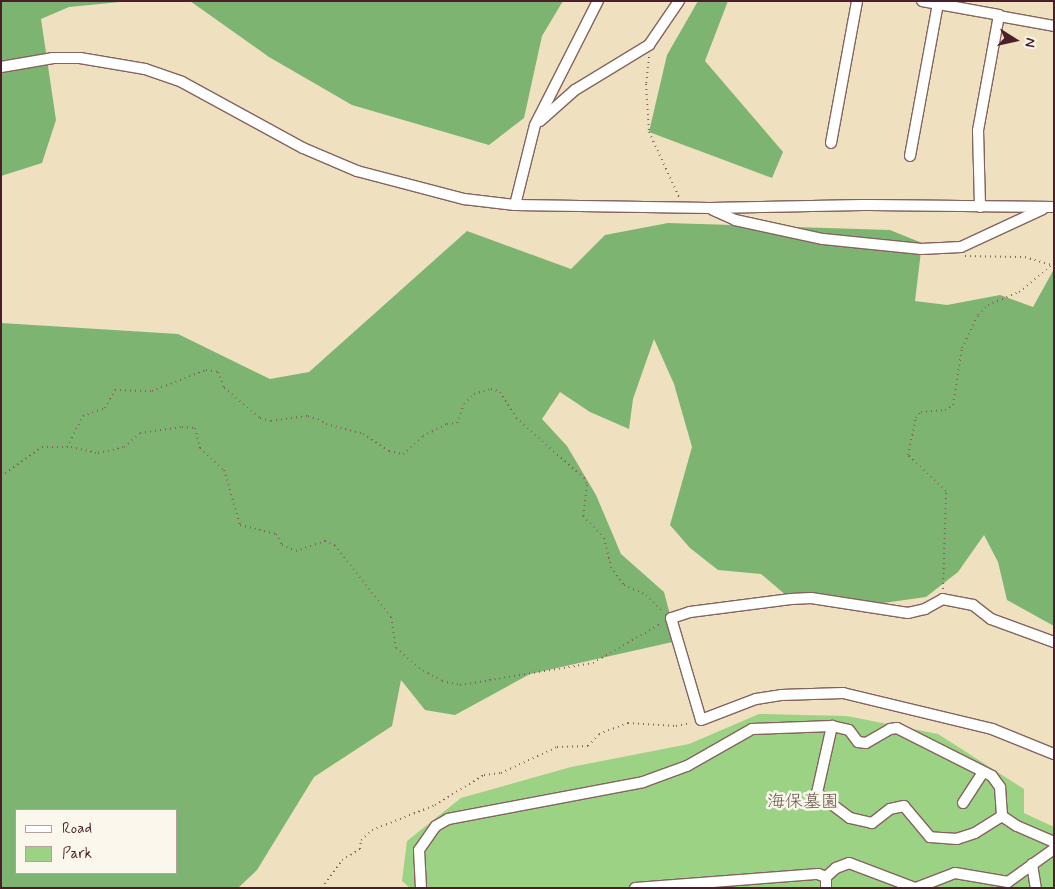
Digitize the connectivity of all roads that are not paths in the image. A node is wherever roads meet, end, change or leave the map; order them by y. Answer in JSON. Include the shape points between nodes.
{"nodes":[{"id":1,"x":598,"y":1,"type":"edge"},
{"id":2,"x":680,"y":1,"type":"edge"},
{"id":3,"x":857,"y":1,"type":"edge"},
{"id":4,"x":930,"y":2,"type":"edge"},
{"id":5,"x":999,"y":16,"type":"junction"},
{"id":6,"x":1054,"y":26,"type":"edge"},
{"id":7,"x":1,"y":67,"type":"edge"},
{"id":8,"x":535,"y":125,"type":"junction"},
{"id":9,"x":832,"y":143,"type":"dead end"},
{"id":10,"x":910,"y":156,"type":"dead end"},
{"id":11,"x":515,"y":205,"type":"junction"},
{"id":12,"x":980,"y":207,"type":"junction"},
{"id":13,"x":1050,"y":207,"type":"edge"},
{"id":14,"x":710,"y":208,"type":"junction"},
{"id":15,"x":1054,"y":642,"type":"edge"},
{"id":16,"x":832,"y":726,"type":"junction"},
{"id":17,"x":1054,"y":754,"type":"edge"},
{"id":18,"x":983,"y":772,"type":"junction"},
{"id":19,"x":963,"y":803,"type":"dead end"},
{"id":20,"x":1002,"y":816,"type":"junction"},
{"id":21,"x":1054,"y":842,"type":"edge"},
{"id":22,"x":1054,"y":849,"type":"edge"},
{"id":23,"x":1032,"y":864,"type":"junction"},
{"id":24,"x":826,"y":883,"type":"edge"},
{"id":25,"x":684,"y":886,"type":"edge"},
{"id":26,"x":422,"y":888,"type":"edge"},
{"id":27,"x":635,"y":888,"type":"edge"},
{"id":28,"x":916,"y":888,"type":"edge"},
{"id":29,"x":1036,"y":888,"type":"edge"}],
"edges":[{"from":1,"to":8,"type":"street"},
{"from":2,"to":8,"type":"street","via":[[649,45],[575,90]]},
{"from":3,"to":9,"type":"street"},
{"from":4,"to":5,"type":"street"},
{"from":4,"to":10,"type":"street"},
{"from":5,"to":6,"type":"street"},
{"from":5,"to":12,"type":"street","via":[[978,130]]},
{"from":7,"to":11,"type":"street","via":[[52,58],[80,58],[145,69],[182,82],[304,148],[357,171],[464,199]]},
{"from":8,"to":11,"type":"street"},
{"from":11,"to":14,"type":"street"},
{"from":12,"to":13,"type":"street"},
{"from":12,"to":14,"type":"street"},
{"from":13,"to":14,"type":"street","via":[[962,247],[921,248],[823,239],[734,220]]},
{"from":15,"to":17,"type":"street","via":[[992,619],[973,605],[943,599],[925,610],[908,613],[811,598],[690,612],[671,618],[701,720],[756,699],[781,694],[843,693],[992,729]]},
{"from":16,"to":18,"type":"street","via":[[849,730],[858,742],[866,743],[897,728]]},
{"from":16,"to":20,"type":"street","via":[[817,793],[850,818],[872,823],[890,809],[904,806],[930,837],[957,839],[976,833]]},
{"from":16,"to":26,"type":"street","via":[[752,729],[687,766],[643,782],[448,819],[436,826],[419,850]]},
{"from":18,"to":19,"type":"street"},
{"from":18,"to":20,"type":"street","via":[[992,776],[1000,787]]},
{"from":20,"to":21,"type":"street"},
{"from":22,"to":23,"type":"street"},
{"from":23,"to":28,"type":"street","via":[[1008,882],[955,873]]},
{"from":23,"to":29,"type":"street"},
{"from":24,"to":25,"type":"street","via":[[818,874]]},
{"from":24,"to":28,"type":"street","via":[[836,868],[849,863]]},
{"from":25,"to":27,"type":"street"}]}
